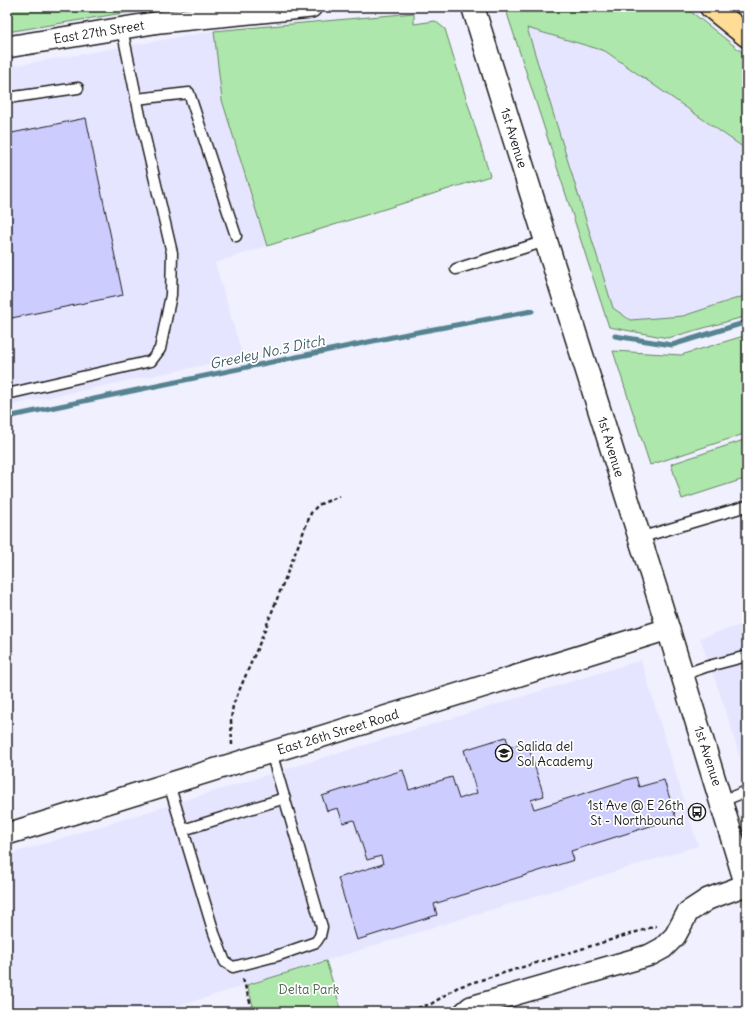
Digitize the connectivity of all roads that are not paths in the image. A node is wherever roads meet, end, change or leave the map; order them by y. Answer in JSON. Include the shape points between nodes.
{"nodes":[{"id":1,"x":312,"y":7,"type":"edge"},
{"id":2,"x":473,"y":7,"type":"edge"},
{"id":3,"x":711,"y":7,"type":"edge"},
{"id":4,"x":122,"y":29,"type":"junction"},
{"id":5,"x":747,"y":36,"type":"edge"},
{"id":6,"x":7,"y":47,"type":"edge"},
{"id":7,"x":78,"y":88,"type":"dead end"},
{"id":8,"x":7,"y":98,"type":"edge"},
{"id":9,"x":136,"y":99,"type":"junction"},
{"id":10,"x":236,"y":236,"type":"dead end"},
{"id":11,"x":546,"y":241,"type":"junction"},
{"id":12,"x":456,"y":269,"type":"dead end"},
{"id":13,"x":7,"y":394,"type":"edge"},
{"id":14,"x":747,"y":506,"type":"edge"},
{"id":15,"x":639,"y":538,"type":"junction"},
{"id":16,"x":668,"y":629,"type":"junction"},
{"id":17,"x":747,"y":656,"type":"edge"},
{"id":18,"x":682,"y":675,"type":"junction"},
{"id":19,"x":271,"y":752,"type":"junction"},
{"id":20,"x":169,"y":784,"type":"junction"},
{"id":21,"x":747,"y":791,"type":"edge"},
{"id":22,"x":285,"y":798,"type":"junction"},
{"id":23,"x":722,"y":801,"type":"junction"},
{"id":24,"x":183,"y":830,"type":"junction"},
{"id":25,"x":7,"y":834,"type":"edge"},
{"id":26,"x":747,"y":886,"type":"edge"},
{"id":27,"x":465,"y":1012,"type":"edge"}],
"edges":[{"from":1,"to":4,"type":"street","name":"East 27th Street","via":[[160,22]]},
{"from":2,"to":11,"type":"main road","name":"1st Avenue"},
{"from":3,"to":5,"type":"highway"},
{"from":4,"to":6,"type":"street","name":"East 27th Street"},
{"from":4,"to":9,"type":"lane"},
{"from":7,"to":8,"type":"lane"},
{"from":9,"to":10,"type":"lane","via":[[190,94]]},
{"from":9,"to":13,"type":"lane","via":[[172,253],[171,295],[160,349],[151,361]]},
{"from":11,"to":12,"type":"lane"},
{"from":11,"to":15,"type":"main road","name":"1st Avenue"},
{"from":14,"to":15,"type":"lane"},
{"from":15,"to":16,"type":"main road","name":"1st Avenue"},
{"from":16,"to":18,"type":"main road","name":"1st Avenue"},
{"from":16,"to":19,"type":"street","name":"East 26th Street Road"},
{"from":17,"to":18,"type":"lane"},
{"from":18,"to":23,"type":"main road","name":"1st Avenue"},
{"from":19,"to":20,"type":"street","name":"East 26th Street Road"},
{"from":19,"to":22,"type":"lane"},
{"from":20,"to":24,"type":"lane"},
{"from":20,"to":25,"type":"street","name":"East 26th Street Road"},
{"from":21,"to":23,"type":"lane"},
{"from":22,"to":24,"type":"lane"},
{"from":22,"to":24,"type":"lane","via":[[322,927],[316,942],[276,956],[233,967],[225,962]]},
{"from":23,"to":26,"type":"main road","name":"1st Avenue"},
{"from":26,"to":27,"type":"street","via":[[708,899],[688,912],[675,936],[663,948],[650,955],[471,1007]]}]}
